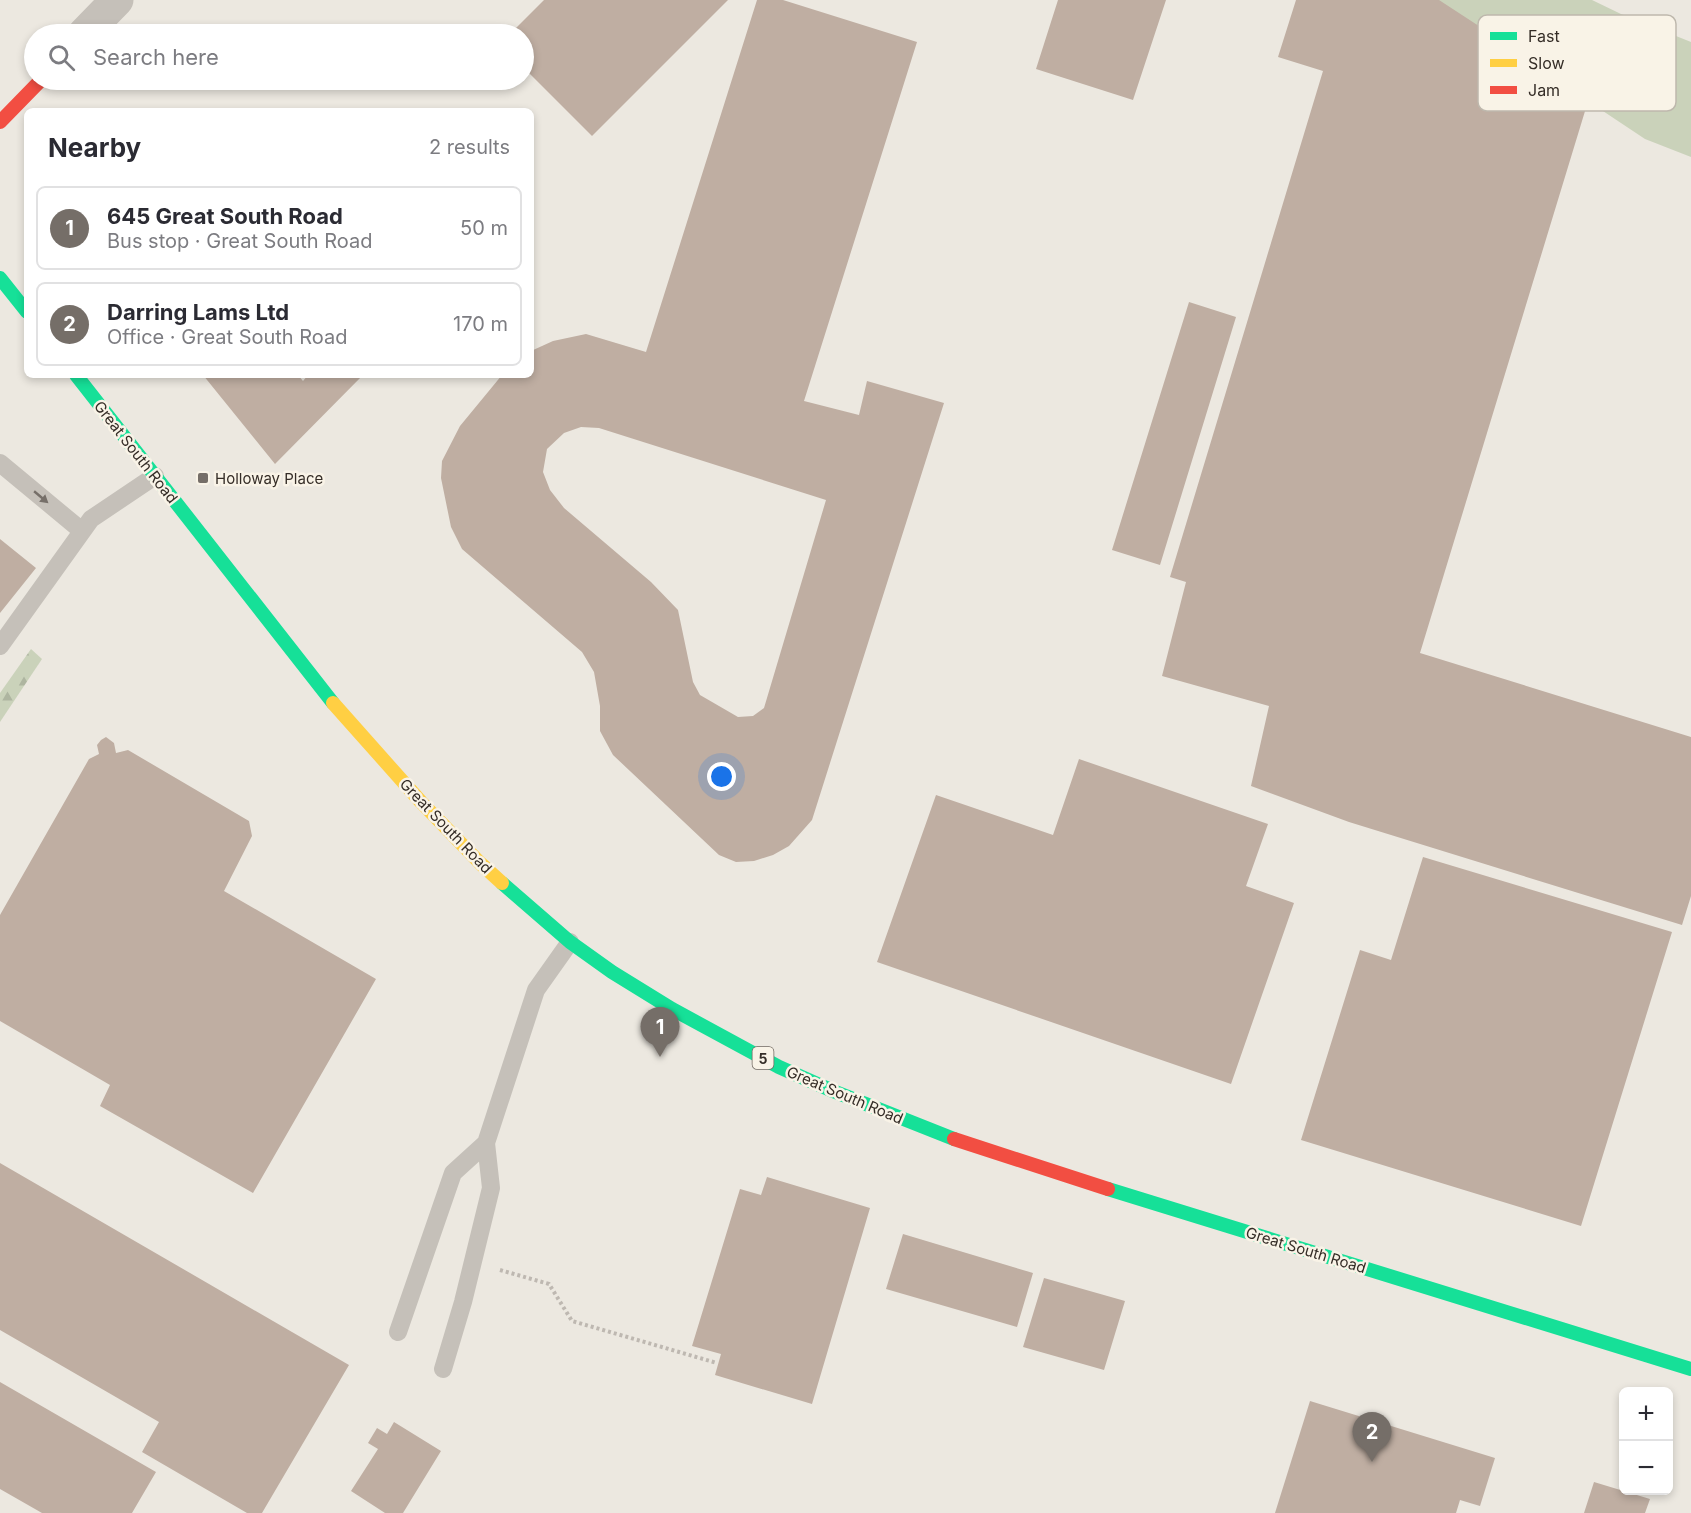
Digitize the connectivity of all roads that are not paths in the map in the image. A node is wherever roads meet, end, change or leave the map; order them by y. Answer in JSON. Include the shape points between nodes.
{"nodes":[{"id":1,"x":117,"y":0,"type":"edge"},
{"id":2,"x":94,"y":24,"type":"edge"},
{"id":3,"x":31,"y":90,"type":"edge"},
{"id":4,"x":0,"y":122,"type":"edge"},
{"id":5,"x":0,"y":278,"type":"edge"},
{"id":6,"x":24,"y":308,"type":"edge"},
{"id":7,"x":78,"y":378,"type":"edge"},
{"id":8,"x":0,"y":463,"type":"edge"},
{"id":9,"x":155,"y":476,"type":"junction"},
{"id":10,"x":82,"y":531,"type":"junction"},
{"id":11,"x":0,"y":646,"type":"edge"},
{"id":12,"x":570,"y":942,"type":"junction"},
{"id":13,"x":486,"y":1143,"type":"junction"},
{"id":14,"x":398,"y":1332,"type":"dead end"},
{"id":15,"x":443,"y":1369,"type":"dead end"},
{"id":16,"x":1691,"y":1369,"type":"edge"}],
"edges":[{"from":1,"to":2,"type":"street"},
{"from":3,"to":4,"type":"main road"},
{"from":5,"to":6,"type":"main road"},
{"from":7,"to":9,"type":"main road","name":"Great South Road","number":"5"},
{"from":8,"to":10,"type":"lane","one_way":true},
{"from":9,"to":10,"type":"lane","via":[[91,519]]},
{"from":9,"to":12,"type":"main road","name":"Great South Road","number":"5","via":[[337,708],[480,863]]},
{"from":10,"to":11,"type":"lane"},
{"from":12,"to":13,"type":"lane","via":[[536,990]]},
{"from":12,"to":16,"type":"main road","name":"Great South Road","number":"5","via":[[672,1009],[779,1067],[944,1136]]},
{"from":13,"to":14,"type":"lane","via":[[453,1173]]},
{"from":13,"to":15,"type":"lane","via":[[491,1188]]}]}
